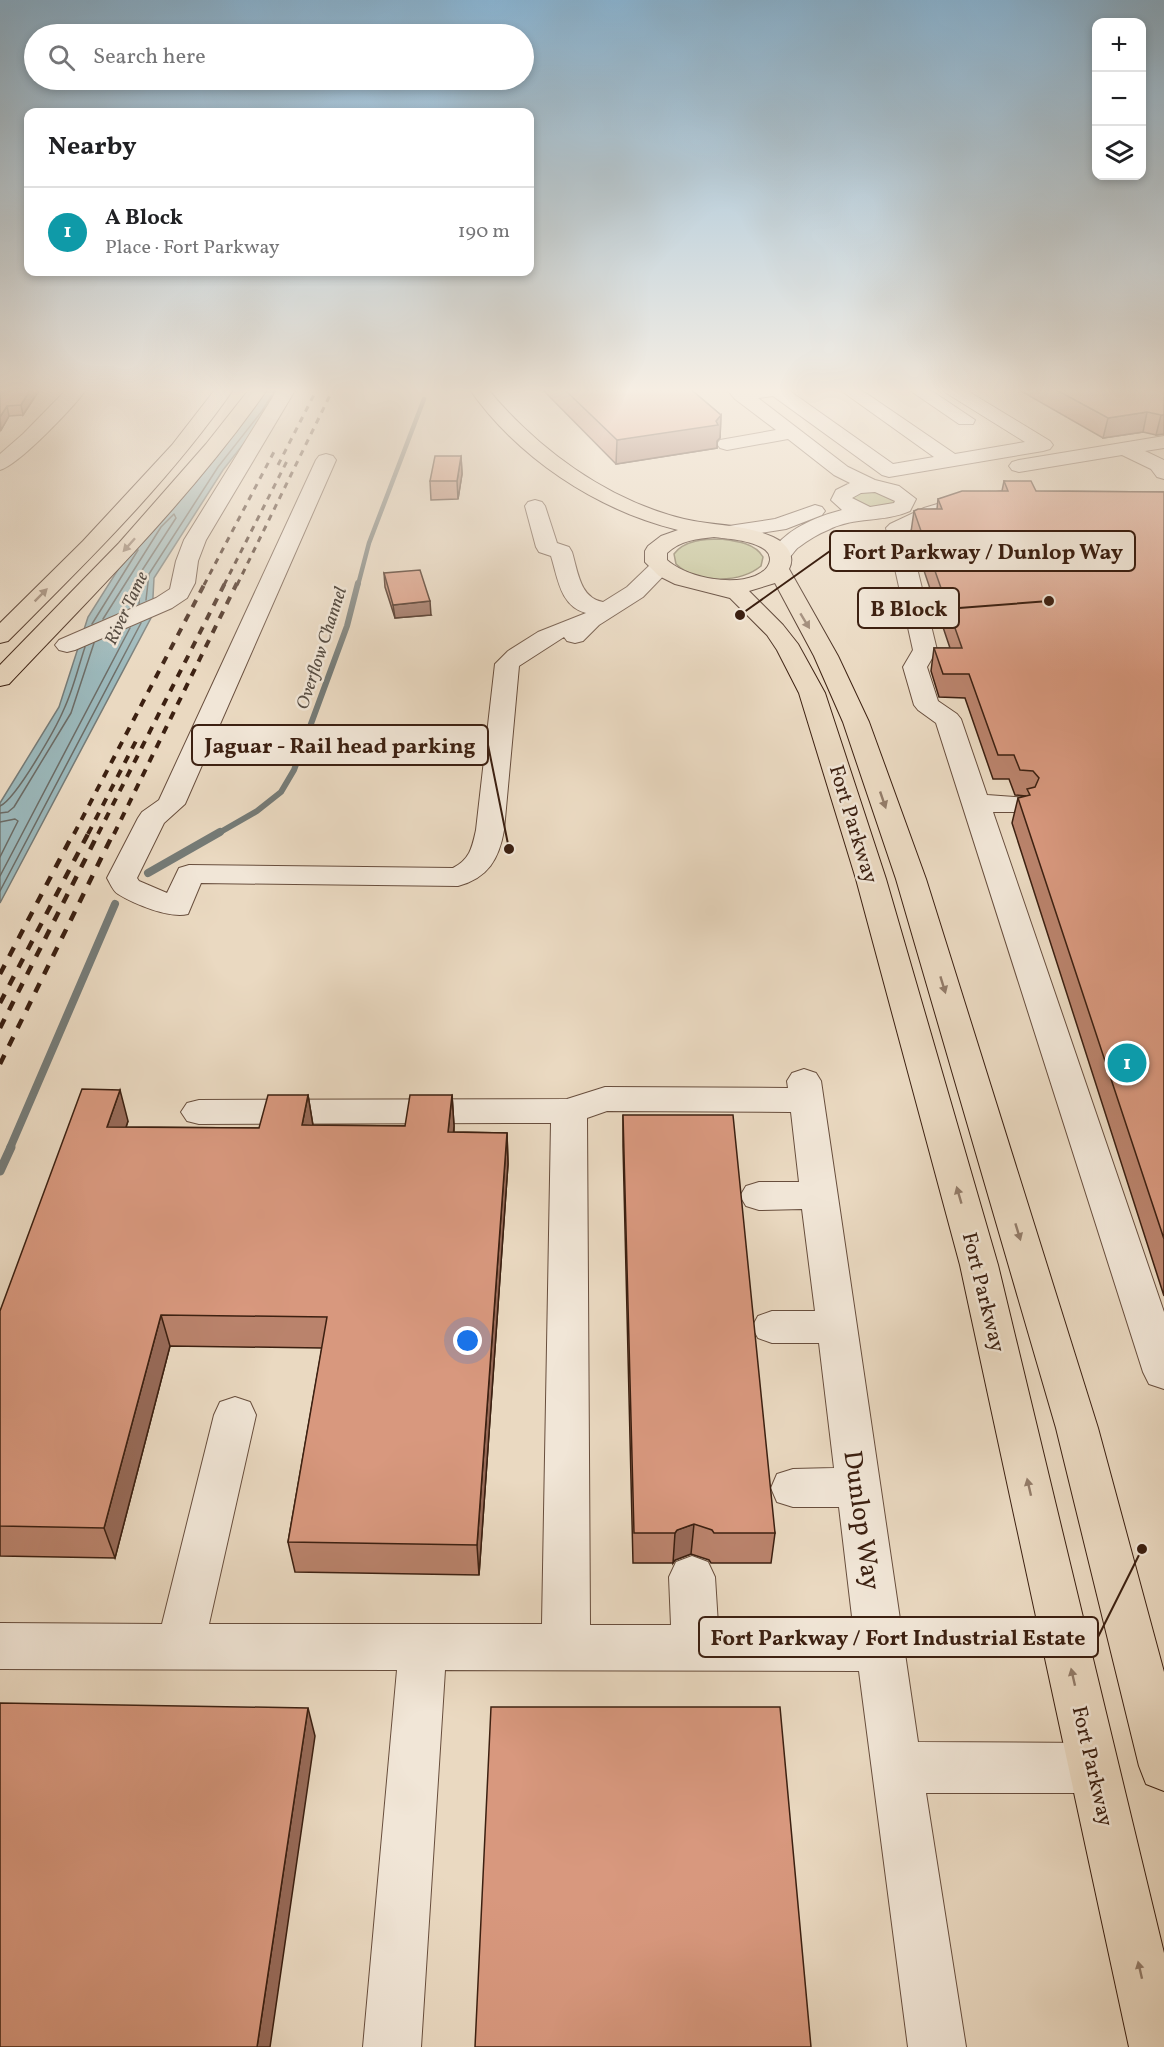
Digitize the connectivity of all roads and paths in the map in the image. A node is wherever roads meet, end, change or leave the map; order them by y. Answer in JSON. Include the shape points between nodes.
{"nodes":[{"id":1,"x":149,"y":483,"type":"edge"},
{"id":2,"x":183,"y":483,"type":"edge"},
{"id":3,"x":230,"y":483,"type":"edge"},
{"id":4,"x":317,"y":483,"type":"edge"},
{"id":5,"x":554,"y":483,"type":"edge"},
{"id":6,"x":585,"y":483,"type":"edge"},
{"id":7,"x":841,"y":483,"type":"edge"},
{"id":8,"x":865,"y":483,"type":"edge"},
{"id":9,"x":914,"y":483,"type":"edge"},
{"id":10,"x":919,"y":483,"type":"edge"},
{"id":11,"x":925,"y":483,"type":"edge"},
{"id":12,"x":939,"y":483,"type":"edge"},
{"id":13,"x":921,"y":486,"type":"junction"},
{"id":14,"x":874,"y":487,"type":"junction"},
{"id":15,"x":842,"y":497,"type":"junction"},
{"id":16,"x":982,"y":497,"type":"edge"},
{"id":17,"x":535,"y":506,"type":"dead end"},
{"id":18,"x":869,"y":513,"type":"junction"},
{"id":19,"x":613,"y":521,"type":"dead end"},
{"id":20,"x":723,"y":532,"type":"junction"},
{"id":21,"x":652,"y":552,"type":"junction"},
{"id":22,"x":779,"y":562,"type":"junction"},
{"id":23,"x":702,"y":584,"type":"junction"},
{"id":24,"x":636,"y":592,"type":"junction"},
{"id":25,"x":599,"y":615,"type":"junction"},
{"id":26,"x":0,"y":636,"type":"edge"},
{"id":27,"x":67,"y":645,"type":"dead end"},
{"id":28,"x":0,"y":679,"type":"edge"},
{"id":29,"x":976,"y":803,"type":"junction"},
{"id":30,"x":1018,"y":804,"type":"edge"},
{"id":31,"x":569,"y":1111,"type":"junction"},
{"id":32,"x":199,"y":1112,"type":"dead end"},
{"id":33,"x":819,"y":1194,"type":"junction"},
{"id":34,"x":759,"y":1196,"type":"dead end"},
{"id":35,"x":772,"y":1327,"type":"dead end"},
{"id":36,"x":837,"y":1327,"type":"junction"},
{"id":37,"x":1164,"y":1372,"type":"edge"},
{"id":38,"x":235,"y":1415,"type":"dead end"},
{"id":39,"x":859,"y":1487,"type":"junction"},
{"id":40,"x":794,"y":1488,"type":"dead end"},
{"id":41,"x":692,"y":1576,"type":"dead end"},
{"id":42,"x":0,"y":1646,"type":"edge"},
{"id":43,"x":180,"y":1646,"type":"junction"},
{"id":44,"x":696,"y":1646,"type":"junction"},
{"id":45,"x":423,"y":1647,"type":"junction"},
{"id":46,"x":566,"y":1647,"type":"junction"},
{"id":47,"x":880,"y":1648,"type":"junction"},
{"id":48,"x":1164,"y":1766,"type":"edge"},
{"id":49,"x":897,"y":1767,"type":"junction"},
{"id":50,"x":1093,"y":1768,"type":"junction"},
{"id":51,"x":392,"y":2047,"type":"edge"},
{"id":52,"x":937,"y":2047,"type":"edge"},
{"id":53,"x":1158,"y":2047,"type":"edge"}],
"edges":[{"from":26,"to":1,"type":"main road","one_way":true},
{"from":2,"to":28,"type":"main road","one_way":true,"via":[[127,548]]},
{"from":3,"to":27,"type":"street","via":[[195,540],[179,593]]},
{"from":4,"to":25,"type":"street","via":[[171,804],[152,818],[122,878],[127,887],[177,908],[189,874],[458,877],[475,869],[485,857],[490,830],[507,664],[565,626]]},
{"from":5,"to":19,"type":"main road","name":"Fort Parkway"},
{"from":6,"to":20,"type":"main road","name":"Fort Parkway","via":[[634,510]]},
{"from":7,"to":15,"type":"street"},
{"from":8,"to":14,"type":"street"},
{"from":9,"to":13,"type":"street"},
{"from":10,"to":13,"type":"street"},
{"from":11,"to":13,"type":"street"},
{"from":12,"to":13,"type":"street"},
{"from":13,"to":14,"type":"street"},
{"from":13,"to":14,"type":"street","via":[[906,499]]},
{"from":13,"to":18,"type":"street","via":[[892,512]]},
{"from":14,"to":15,"type":"street","via":[[854,488]]},
{"from":15,"to":18,"type":"street","via":[[848,506]]},
{"from":15,"to":20,"type":"street","via":[[778,525]]},
{"from":16,"to":29,"type":"street","via":[[931,512],[897,528],[925,650],[915,667],[927,705],[948,719]]},
{"from":17,"to":25,"type":"street","via":[[547,547],[561,552],[574,595]]},
{"from":18,"to":22,"type":"street","via":[[846,515],[791,542],[782,550]]},
{"from":20,"to":21,"type":"main road","name":"Fort Parkway","via":[[699,532],[672,539]]},
{"from":20,"to":22,"type":"main road","name":"Fort Parkway","via":[[759,539],[772,546]]},
{"from":21,"to":23,"type":"main road","name":"Fort Parkway","via":[[671,576]]},
{"from":21,"to":24,"type":"street"},
{"from":22,"to":23,"type":"main road","via":[[772,575],[753,583]]},
{"from":22,"to":48,"type":"main road","name":"Fort Parkway","one_way":true,"via":[[856,722],[911,879],[1077,1428]]},
{"from":23,"to":24,"type":"street"},
{"from":50,"to":23,"type":"main road","name":"Fort Parkway","one_way":true,"via":[[979,1265],[830,746],[812,693],[789,649],[738,593]]},
{"from":24,"to":25,"type":"street"},
{"from":29,"to":30,"type":"street"},
{"from":29,"to":37,"type":"street"},
{"from":31,"to":32,"type":"street","name":"Dunlop Way"},
{"from":31,"to":33,"type":"street","name":"Dunlop Way","via":[[605,1099],[739,1100],[806,1091]]},
{"from":31,"to":46,"type":"street"},
{"from":33,"to":34,"type":"street"},
{"from":33,"to":36,"type":"street","name":"Dunlop Way"},
{"from":35,"to":36,"type":"street"},
{"from":36,"to":39,"type":"street","name":"Dunlop Way"},
{"from":38,"to":43,"type":"street"},
{"from":39,"to":40,"type":"street"},
{"from":39,"to":47,"type":"street","name":"Dunlop Way"},
{"from":41,"to":44,"type":"street"},
{"from":42,"to":43,"type":"street"},
{"from":43,"to":45,"type":"street"},
{"from":44,"to":46,"type":"street"},
{"from":44,"to":47,"type":"street"},
{"from":45,"to":46,"type":"street"},
{"from":45,"to":51,"type":"street"},
{"from":47,"to":49,"type":"street","name":"Dunlop Way"},
{"from":49,"to":50,"type":"street"},
{"from":49,"to":52,"type":"street","name":"Dunlop Way"},
{"from":53,"to":50,"type":"main road","name":"Fort Parkway","one_way":true}]}
